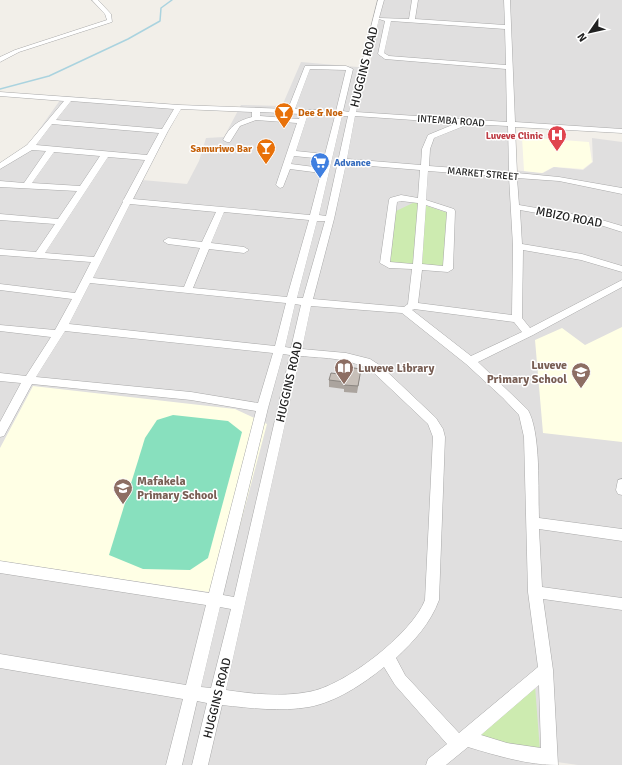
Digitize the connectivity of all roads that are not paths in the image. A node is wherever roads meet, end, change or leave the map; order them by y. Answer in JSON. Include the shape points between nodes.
{"nodes":[{"id":1,"x":95,"y":0,"type":"edge"},
{"id":2,"x":381,"y":0,"type":"edge"},
{"id":3,"x":415,"y":0,"type":"edge"},
{"id":4,"x":507,"y":0,"type":"edge"},
{"id":5,"x":382,"y":19,"type":"junction"},
{"id":6,"x":412,"y":21,"type":"junction"},
{"id":7,"x":507,"y":27,"type":"junction"},
{"id":8,"x":0,"y":60,"type":"edge"},
{"id":9,"x":509,"y":67,"type":"junction"},
{"id":10,"x":0,"y":94,"type":"edge"},
{"id":11,"x":69,"y":99,"type":"junction"},
{"id":12,"x":179,"y":107,"type":"junction"},
{"id":13,"x":291,"y":111,"type":"junction"},
{"id":14,"x":305,"y":112,"type":"junction"},
{"id":15,"x":339,"y":113,"type":"junction"},
{"id":16,"x":256,"y":114,"type":"junction"},
{"id":17,"x":352,"y":114,"type":"junction"},
{"id":18,"x":302,"y":121,"type":"junction"},
{"id":19,"x":470,"y":121,"type":"junction"},
{"id":20,"x":51,"y":122,"type":"junction"},
{"id":21,"x":512,"y":124,"type":"junction"},
{"id":22,"x":164,"y":131,"type":"junction"},
{"id":23,"x":622,"y":131,"type":"edge"},
{"id":24,"x":227,"y":140,"type":"dead end"},
{"id":25,"x":30,"y":147,"type":"junction"},
{"id":26,"x":51,"y":150,"type":"junction"},
{"id":27,"x":291,"y":153,"type":"junction"},
{"id":28,"x":105,"y":155,"type":"junction"},
{"id":29,"x":329,"y":157,"type":"junction"},
{"id":30,"x":150,"y":158,"type":"junction"},
{"id":31,"x":343,"y":161,"type":"junction"},
{"id":32,"x":287,"y":166,"type":"junction"},
{"id":33,"x":0,"y":167,"type":"edge"},
{"id":34,"x":425,"y":168,"type":"junction"},
{"id":35,"x":325,"y":171,"type":"junction"},
{"id":36,"x":513,"y":175,"type":"junction"},
{"id":37,"x":0,"y":184,"type":"edge"},
{"id":38,"x":27,"y":185,"type":"junction"},
{"id":39,"x":280,"y":185,"type":"dead end"},
{"id":40,"x":82,"y":189,"type":"junction"},
{"id":41,"x":622,"y":191,"type":"edge"},
{"id":42,"x":126,"y":201,"type":"junction"},
{"id":43,"x":422,"y":201,"type":"junction"},
{"id":44,"x":515,"y":207,"type":"junction"},
{"id":45,"x":221,"y":209,"type":"junction"},
{"id":46,"x":0,"y":217,"type":"edge"},
{"id":47,"x":314,"y":217,"type":"junction"},
{"id":48,"x":330,"y":219,"type":"junction"},
{"id":49,"x":60,"y":222,"type":"junction"},
{"id":50,"x":622,"y":229,"type":"edge"},
{"id":51,"x":168,"y":241,"type":"dead end"},
{"id":52,"x":206,"y":246,"type":"junction"},
{"id":53,"x":518,"y":246,"type":"junction"},
{"id":54,"x":244,"y":250,"type":"dead end"},
{"id":55,"x":0,"y":252,"type":"edge"},
{"id":56,"x":39,"y":255,"type":"junction"},
{"id":57,"x":96,"y":260,"type":"junction"},
{"id":58,"x":418,"y":268,"type":"junction"},
{"id":59,"x":622,"y":269,"type":"edge"},
{"id":60,"x":86,"y":280,"type":"junction"},
{"id":61,"x":622,"y":283,"type":"edge"},
{"id":62,"x":0,"y":287,"type":"edge"},
{"id":63,"x":187,"y":290,"type":"junction"},
{"id":64,"x":77,"y":296,"type":"junction"},
{"id":65,"x":291,"y":301,"type":"junction"},
{"id":66,"x":307,"y":302,"type":"junction"},
{"id":67,"x":409,"y":308,"type":"junction"},
{"id":68,"x":517,"y":319,"type":"junction"},
{"id":69,"x":0,"y":328,"type":"edge"},
{"id":70,"x":60,"y":330,"type":"junction"},
{"id":71,"x":529,"y":333,"type":"junction"},
{"id":72,"x":280,"y":350,"type":"junction"},
{"id":73,"x":297,"y":352,"type":"junction"},
{"id":74,"x":470,"y":361,"type":"junction"},
{"id":75,"x":0,"y":377,"type":"edge"},
{"id":76,"x":28,"y":381,"type":"junction"},
{"id":77,"x":262,"y":408,"type":"junction"},
{"id":78,"x":0,"y":433,"type":"edge"},
{"id":79,"x":622,"y":484,"type":"edge"},
{"id":80,"x":622,"y":490,"type":"edge"},
{"id":81,"x":533,"y":523,"type":"junction"},
{"id":82,"x":622,"y":536,"type":"edge"},
{"id":83,"x":0,"y":567,"type":"edge"},
{"id":84,"x":535,"y":592,"type":"junction"},
{"id":85,"x":214,"y":600,"type":"junction"},
{"id":86,"x":239,"y":604,"type":"junction"},
{"id":87,"x":622,"y":604,"type":"edge"},
{"id":88,"x":386,"y":658,"type":"junction"},
{"id":89,"x":0,"y":661,"type":"edge"},
{"id":90,"x":546,"y":670,"type":"junction"},
{"id":91,"x":192,"y":693,"type":"junction"},
{"id":92,"x":217,"y":697,"type":"junction"},
{"id":93,"x":462,"y":741,"type":"junction"},
{"id":94,"x":551,"y":763,"type":"edge"},
{"id":95,"x":174,"y":765,"type":"edge"},
{"id":96,"x":200,"y":765,"type":"edge"},
{"id":97,"x":434,"y":765,"type":"edge"}],
"edges":[{"from":1,"to":8,"type":"street","via":[[108,14],[109,22],[18,51]]},
{"from":2,"to":5,"type":"street","name":"HUGGINS ROAD"},
{"from":3,"to":6,"type":"street"},
{"from":4,"to":7,"type":"street"},
{"from":5,"to":6,"type":"street"},
{"from":5,"to":9,"type":"street","via":[[381,54],[387,58]]},
{"from":5,"to":17,"type":"street","name":"HUGGINS ROAD"},
{"from":6,"to":7,"type":"street"},
{"from":7,"to":9,"type":"street"},
{"from":9,"to":21,"type":"street"},
{"from":10,"to":11,"type":"street"},
{"from":11,"to":12,"type":"street"},
{"from":11,"to":20,"type":"street"},
{"from":12,"to":16,"type":"street"},
{"from":12,"to":22,"type":"street"},
{"from":13,"to":14,"type":"street","name":"INTEMBA ROAD"},
{"from":13,"to":15,"type":"street","via":[[306,67],[312,66],[350,70]]},
{"from":13,"to":16,"type":"street","name":"INTEMBA ROAD"},
{"from":14,"to":15,"type":"street","name":"INTEMBA ROAD"},
{"from":14,"to":18,"type":"street"},
{"from":15,"to":17,"type":"street","name":"INTEMBA ROAD"},
{"from":15,"to":29,"type":"street"},
{"from":16,"to":18,"type":"street"},
{"from":16,"to":24,"type":"street","via":[[232,128]]},
{"from":17,"to":19,"type":"street","name":"INTEMBA ROAD"},
{"from":17,"to":31,"type":"street","name":"HUGGINS ROAD"},
{"from":18,"to":27,"type":"street"},
{"from":19,"to":21,"type":"street","name":"INTEMBA ROAD"},
{"from":19,"to":34,"type":"street","via":[[431,137],[426,149]]},
{"from":20,"to":22,"type":"street"},
{"from":20,"to":25,"type":"street"},
{"from":21,"to":23,"type":"street","name":"INTEMBA ROAD"},
{"from":21,"to":36,"type":"street"},
{"from":22,"to":30,"type":"street"},
{"from":25,"to":26,"type":"street"},
{"from":25,"to":33,"type":"street"},
{"from":26,"to":28,"type":"street"},
{"from":26,"to":38,"type":"street"},
{"from":27,"to":29,"type":"street"},
{"from":27,"to":32,"type":"street"},
{"from":28,"to":30,"type":"street"},
{"from":28,"to":40,"type":"street"},
{"from":29,"to":35,"type":"street"},
{"from":30,"to":42,"type":"street"},
{"from":31,"to":34,"type":"street","name":"MARKET STREET"},
{"from":31,"to":48,"type":"street","name":"HUGGINS ROAD"},
{"from":32,"to":35,"type":"street"},
{"from":32,"to":39,"type":"street"},
{"from":34,"to":36,"type":"street","name":"MARKET STREET"},
{"from":34,"to":43,"type":"street"},
{"from":35,"to":47,"type":"street"},
{"from":36,"to":41,"type":"street","name":"MARKET STREET","via":[[559,179]]},
{"from":36,"to":44,"type":"street"},
{"from":37,"to":38,"type":"street"},
{"from":38,"to":40,"type":"street"},
{"from":40,"to":49,"type":"street"},
{"from":42,"to":45,"type":"street"},
{"from":42,"to":57,"type":"street"},
{"from":43,"to":58,"type":"street"},
{"from":43,"to":58,"type":"street","via":[[451,211],[448,267],[445,270]]},
{"from":43,"to":58,"type":"street","via":[[401,198],[393,200],[385,263]]},
{"from":44,"to":50,"type":"street","name":"MBIZO ROAD","via":[[594,221]]},
{"from":44,"to":53,"type":"street"},
{"from":45,"to":47,"type":"street"},
{"from":45,"to":52,"type":"street"},
{"from":46,"to":49,"type":"street"},
{"from":47,"to":48,"type":"street"},
{"from":47,"to":65,"type":"street"},
{"from":48,"to":66,"type":"street","name":"HUGGINS ROAD"},
{"from":49,"to":56,"type":"street"},
{"from":51,"to":52,"type":"street"},
{"from":52,"to":54,"type":"street"},
{"from":52,"to":63,"type":"street"},
{"from":53,"to":59,"type":"street","via":[[582,257]]},
{"from":53,"to":68,"type":"street"},
{"from":55,"to":56,"type":"street"},
{"from":56,"to":57,"type":"street"},
{"from":57,"to":60,"type":"street"},
{"from":58,"to":67,"type":"street"},
{"from":60,"to":63,"type":"street"},
{"from":60,"to":64,"type":"street"},
{"from":61,"to":71,"type":"street"},
{"from":62,"to":64,"type":"street"},
{"from":63,"to":65,"type":"street"},
{"from":64,"to":70,"type":"street"},
{"from":65,"to":66,"type":"street"},
{"from":65,"to":72,"type":"street"},
{"from":66,"to":67,"type":"street"},
{"from":66,"to":73,"type":"street","name":"HUGGINS ROAD"},
{"from":67,"to":68,"type":"street"},
{"from":67,"to":74,"type":"street"},
{"from":68,"to":71,"type":"street"},
{"from":69,"to":70,"type":"street"},
{"from":70,"to":72,"type":"street"},
{"from":70,"to":76,"type":"street"},
{"from":71,"to":74,"type":"street"},
{"from":72,"to":73,"type":"street"},
{"from":72,"to":77,"type":"street"},
{"from":73,"to":86,"type":"street","name":"HUGGINS ROAD"},
{"from":73,"to":88,"type":"street","via":[[366,362],[377,369],[432,421],[437,429],[432,600],[415,629]]},
{"from":74,"to":81,"type":"street","via":[[507,395],[524,413],[527,420],[530,437]]},
{"from":75,"to":76,"type":"street"},
{"from":76,"to":77,"type":"street","via":[[191,396]]},
{"from":76,"to":78,"type":"street"},
{"from":77,"to":85,"type":"street"},
{"from":79,"to":80,"type":"street"},
{"from":81,"to":82,"type":"street"},
{"from":81,"to":84,"type":"street"},
{"from":83,"to":85,"type":"street"},
{"from":84,"to":87,"type":"street"},
{"from":84,"to":90,"type":"street"},
{"from":85,"to":86,"type":"street"},
{"from":85,"to":91,"type":"street"},
{"from":86,"to":92,"type":"street","name":"HUGGINS ROAD"},
{"from":88,"to":92,"type":"street","via":[[335,691],[309,700]]},
{"from":88,"to":93,"type":"street","via":[[400,680]]},
{"from":89,"to":91,"type":"street"},
{"from":90,"to":93,"type":"street"},
{"from":90,"to":94,"type":"street"},
{"from":91,"to":92,"type":"street"},
{"from":91,"to":95,"type":"street"},
{"from":92,"to":96,"type":"street","name":"HUGGINS ROAD"},
{"from":93,"to":94,"type":"street"},
{"from":93,"to":97,"type":"street"}]}
